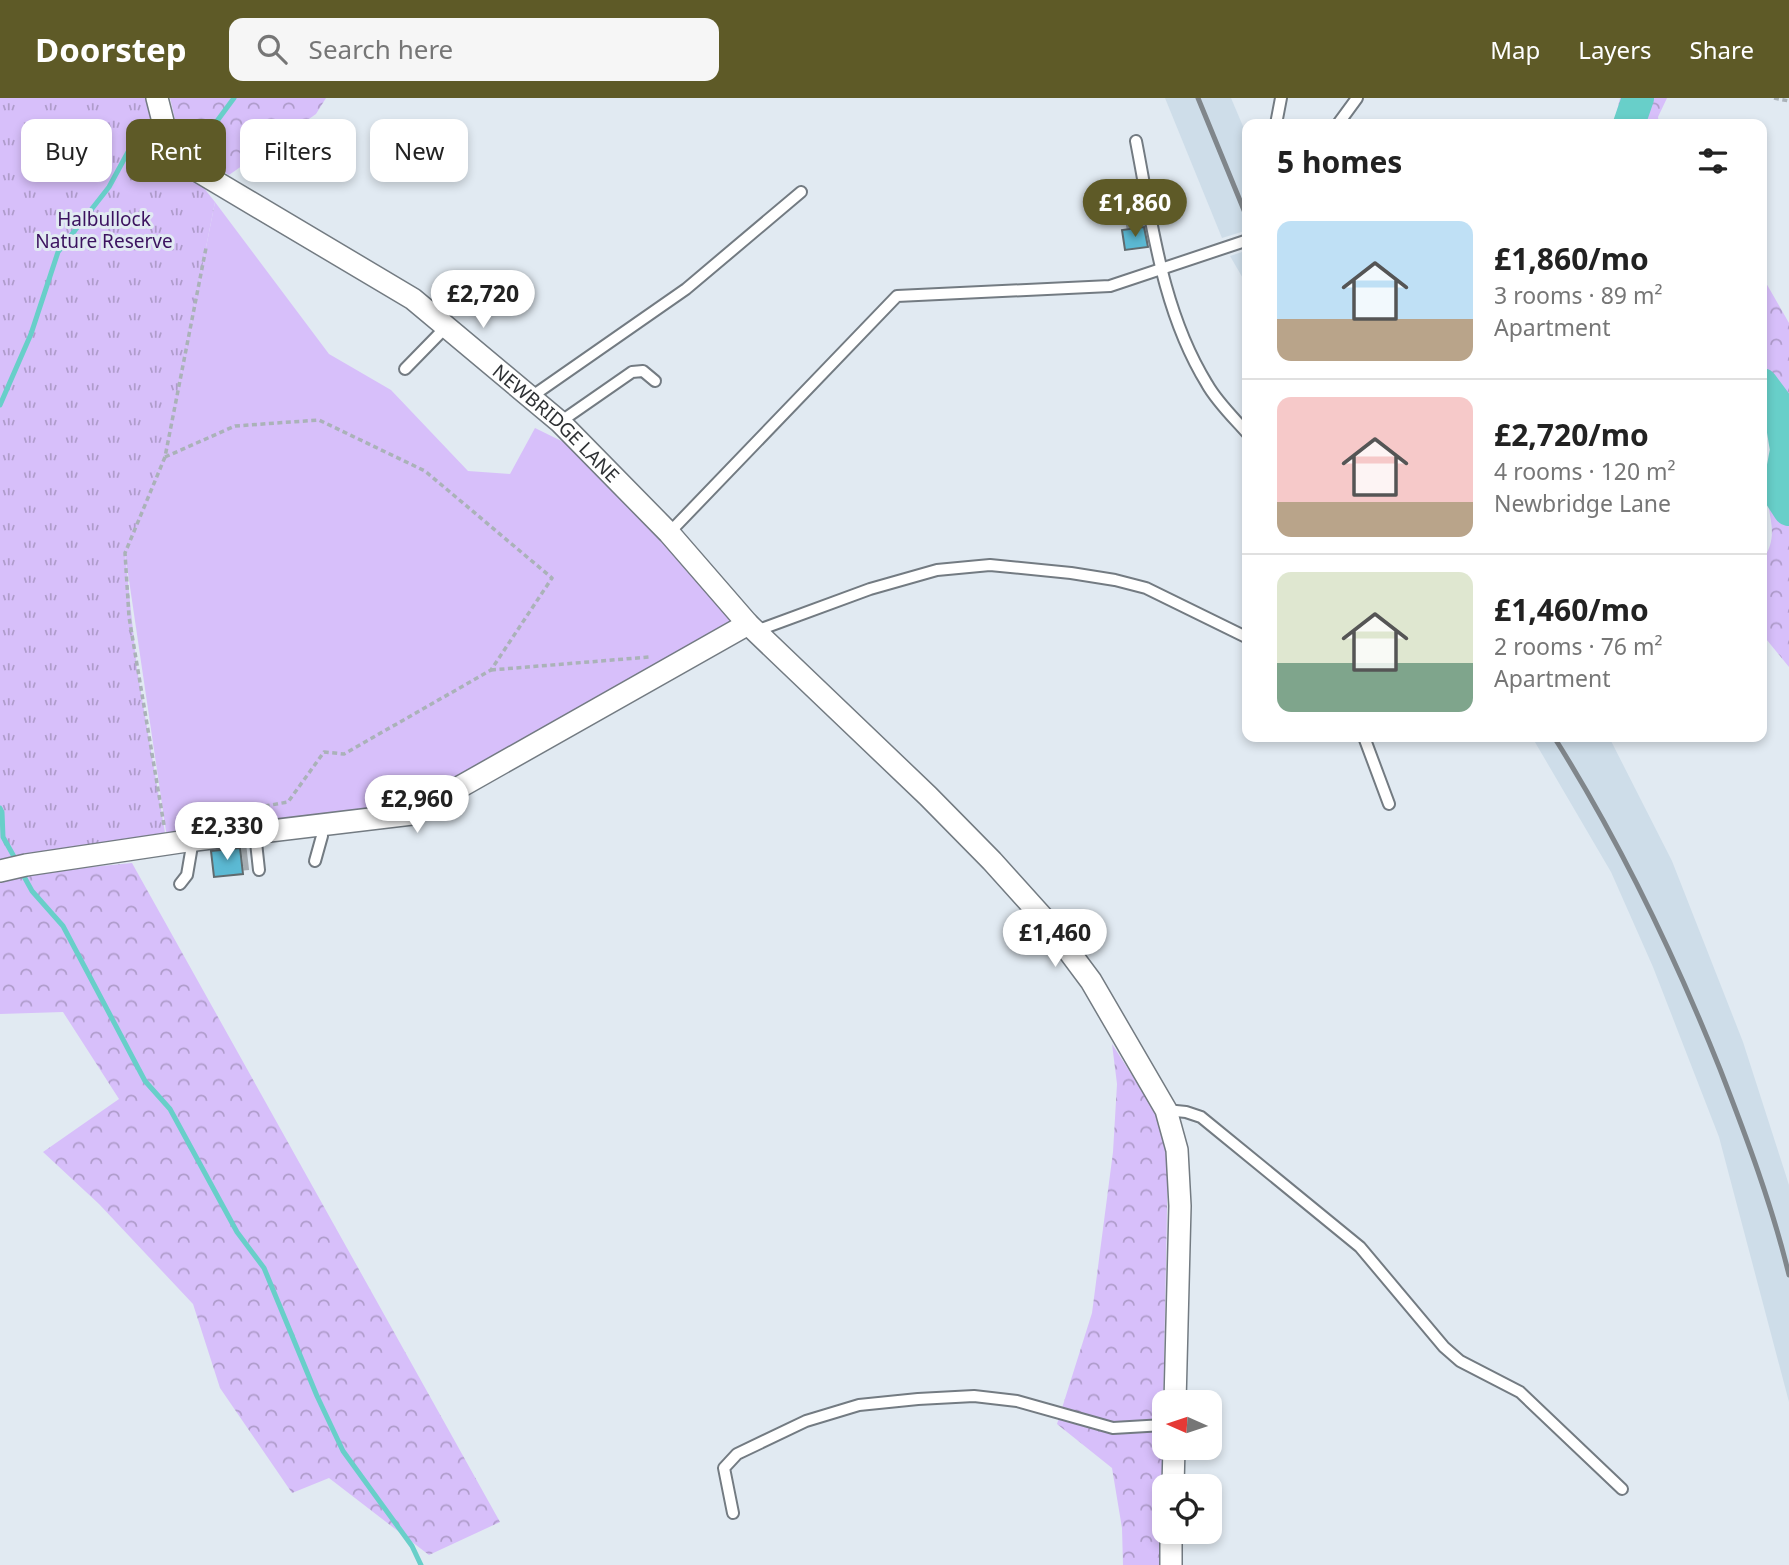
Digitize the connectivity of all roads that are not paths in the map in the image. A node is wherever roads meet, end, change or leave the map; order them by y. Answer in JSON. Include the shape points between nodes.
{"nodes":[{"id":1,"x":158,"y":98,"type":"edge"},
{"id":2,"x":1281,"y":98,"type":"edge"},
{"id":3,"x":1357,"y":98,"type":"edge"},
{"id":4,"x":1277,"y":119,"type":"edge"},
{"id":5,"x":1342,"y":119,"type":"edge"},
{"id":6,"x":1136,"y":142,"type":"dead end"},
{"id":7,"x":802,"y":192,"type":"dead end"},
{"id":8,"x":1242,"y":242,"type":"edge"},
{"id":9,"x":1160,"y":268,"type":"junction"},
{"id":10,"x":446,"y":327,"type":"junction"},
{"id":11,"x":405,"y":369,"type":"dead end"},
{"id":12,"x":654,"y":381,"type":"dead end"},
{"id":13,"x":531,"y":397,"type":"junction"},
{"id":14,"x":560,"y":422,"type":"junction"},
{"id":15,"x":1242,"y":427,"type":"edge"},
{"id":16,"x":669,"y":533,"type":"junction"},
{"id":17,"x":752,"y":627,"type":"junction"},
{"id":18,"x":1242,"y":635,"type":"edge"},
{"id":19,"x":1366,"y":742,"type":"edge"},
{"id":20,"x":1388,"y":804,"type":"dead end"},
{"id":21,"x":321,"y":825,"type":"junction"},
{"id":22,"x":192,"y":830,"type":"junction"},
{"id":23,"x":255,"y":833,"type":"junction"},
{"id":24,"x":315,"y":861,"type":"dead end"},
{"id":25,"x":259,"y":870,"type":"dead end"},
{"id":26,"x":2,"y":871,"type":"edge"},
{"id":27,"x":180,"y":884,"type":"dead end"},
{"id":28,"x":1166,"y":1110,"type":"junction"},
{"id":29,"x":1175,"y":1390,"type":"edge"},
{"id":30,"x":1152,"y":1426,"type":"edge"},
{"id":31,"x":1622,"y":1489,"type":"dead end"},
{"id":32,"x":733,"y":1513,"type":"dead end"},
{"id":33,"x":1171,"y":1544,"type":"edge"},
{"id":34,"x":1171,"y":1565,"type":"edge"}],
"edges":[{"from":1,"to":10,"type":"street","name":"NEWBRIDGE LANE","via":[[170,149],[196,170],[413,299]]},
{"from":2,"to":4,"type":"lane"},
{"from":3,"to":5,"type":"lane"},
{"from":6,"to":9,"type":"lane"},
{"from":7,"to":13,"type":"lane","via":[[685,289]]},
{"from":8,"to":9,"type":"lane"},
{"from":9,"to":15,"type":"lane","via":[[1187,345],[1207,385]]},
{"from":9,"to":16,"type":"lane","via":[[1110,286],[897,296]]},
{"from":10,"to":11,"type":"lane"},
{"from":10,"to":13,"type":"street","name":"NEWBRIDGE LANE"},
{"from":12,"to":14,"type":"lane","via":[[643,371],[632,372]]},
{"from":13,"to":14,"type":"street","name":"NEWBRIDGE LANE"},
{"from":14,"to":16,"type":"street","name":"NEWBRIDGE LANE"},
{"from":16,"to":17,"type":"street","name":"NEWBRIDGE LANE"},
{"from":17,"to":18,"type":"lane","via":[[926,573],[990,565],[1071,573],[1146,588]]},
{"from":17,"to":21,"type":"street","via":[[412,814]]},
{"from":17,"to":28,"type":"street","name":"NEWBRIDGE LANE","via":[[928,796],[1047,922],[1091,981]]},
{"from":19,"to":20,"type":"lane"},
{"from":21,"to":23,"type":"street"},
{"from":21,"to":24,"type":"lane"},
{"from":22,"to":23,"type":"street"},
{"from":22,"to":26,"type":"street","via":[[167,844]]},
{"from":22,"to":27,"type":"lane","via":[[187,875]]},
{"from":23,"to":25,"type":"lane"},
{"from":28,"to":29,"type":"street","name":"NEWBRIDGE LANE","via":[[1177,1150],[1180,1206]]},
{"from":28,"to":31,"type":"lane","via":[[1201,1117],[1360,1247],[1444,1347],[1460,1361],[1520,1392]]},
{"from":30,"to":32,"type":"lane","via":[[1113,1428],[1017,1401],[974,1396],[859,1405],[806,1421],[737,1454],[724,1468]]},
{"from":33,"to":34,"type":"street"}]}
